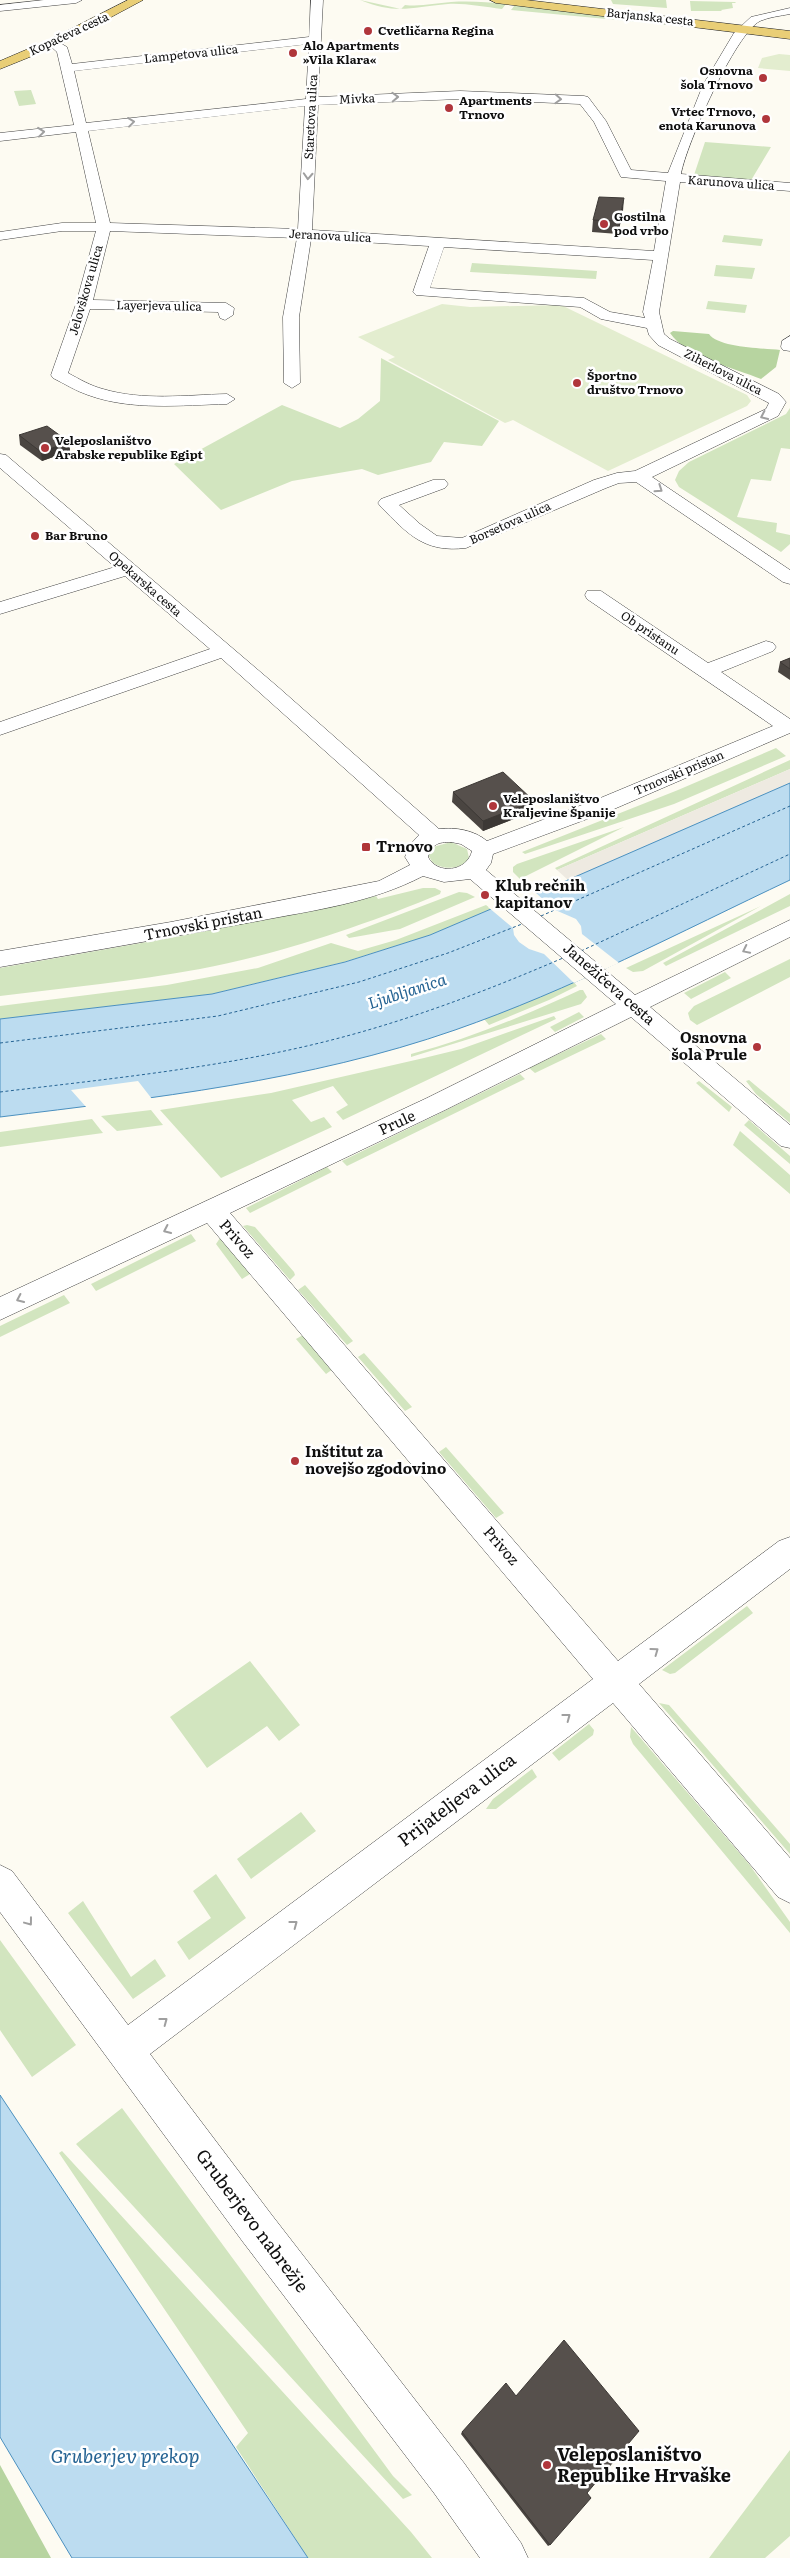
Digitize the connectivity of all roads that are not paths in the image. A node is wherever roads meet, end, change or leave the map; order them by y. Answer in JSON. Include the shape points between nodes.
{"nodes":[{"id":1,"x":76,"y":0,"type":"edge"},
{"id":2,"x":134,"y":0,"type":"edge"},
{"id":3,"x":318,"y":0,"type":"edge"},
{"id":4,"x":496,"y":0,"type":"edge"},
{"id":5,"x":0,"y":8,"type":"edge"},
{"id":6,"x":790,"y":11,"type":"edge"},
{"id":7,"x":745,"y":28,"type":"junction"},
{"id":8,"x":790,"y":28,"type":"edge"},
{"id":9,"x":790,"y":35,"type":"edge"},
{"id":10,"x":316,"y":40,"type":"junction"},
{"id":11,"x":53,"y":42,"type":"junction"},
{"id":12,"x":0,"y":64,"type":"edge"},
{"id":13,"x":67,"y":68,"type":"junction"},
{"id":14,"x":312,"y":101,"type":"junction"},
{"id":15,"x":83,"y":127,"type":"junction"},
{"id":16,"x":0,"y":137,"type":"edge"},
{"id":17,"x":673,"y":178,"type":"junction"},
{"id":18,"x":790,"y":187,"type":"edge"},
{"id":19,"x":104,"y":227,"type":"junction"},
{"id":20,"x":305,"y":234,"type":"junction"},
{"id":21,"x":0,"y":236,"type":"edge"},
{"id":22,"x":438,"y":242,"type":"junction"},
{"id":23,"x":661,"y":256,"type":"junction"},
{"id":24,"x":84,"y":304,"type":"junction"},
{"id":25,"x":225,"y":315,"type":"dead end"},
{"id":26,"x":654,"y":324,"type":"junction"},
{"id":27,"x":292,"y":383,"type":"dead end"},
{"id":28,"x":227,"y":400,"type":"dead end"},
{"id":29,"x":0,"y":459,"type":"edge"},
{"id":30,"x":639,"y":476,"type":"junction"},
{"id":31,"x":439,"y":484,"type":"dead end"},
{"id":32,"x":127,"y":568,"type":"junction"},
{"id":33,"x":790,"y":578,"type":"edge"},
{"id":34,"x":594,"y":595,"type":"dead end"},
{"id":35,"x":0,"y":608,"type":"edge"},
{"id":36,"x":766,"y":646,"type":"dead end"},
{"id":37,"x":222,"y":650,"type":"junction"},
{"id":38,"x":706,"y":671,"type":"junction"},
{"id":39,"x":789,"y":726,"type":"edge"},
{"id":40,"x":0,"y":729,"type":"edge"},
{"id":41,"x":434,"y":836,"type":"junction"},
{"id":42,"x":478,"y":860,"type":"junction"},
{"id":43,"x":413,"y":872,"type":"junction"},
{"id":44,"x":790,"y":928,"type":"edge"},
{"id":45,"x":0,"y":959,"type":"edge"},
{"id":46,"x":635,"y":1005,"type":"junction"},
{"id":47,"x":790,"y":1139,"type":"edge"},
{"id":48,"x":211,"y":1209,"type":"junction"},
{"id":49,"x":0,"y":1309,"type":"edge"},
{"id":50,"x":790,"y":1551,"type":"edge"},
{"id":51,"x":616,"y":1680,"type":"junction"},
{"id":52,"x":0,"y":1883,"type":"edge"},
{"id":53,"x":790,"y":1885,"type":"edge"},
{"id":54,"x":125,"y":2050,"type":"junction"},
{"id":55,"x":506,"y":2558,"type":"edge"}],
"edges":[{"from":1,"to":5,"type":"street"},
{"from":2,"to":11,"type":"main road","name":"Kopačeva cesta"},
{"from":3,"to":10,"type":"street","name":"Staretova ulica"},
{"from":4,"to":7,"type":"main road","name":"Barjanska cesta"},
{"from":6,"to":7,"type":"street","via":[[761,17]]},
{"from":7,"to":8,"type":"main road","name":"Barjanska cesta"},
{"from":7,"to":9,"type":"main road","name":"Barjanska cesta"},
{"from":7,"to":17,"type":"street","via":[[718,67]]},
{"from":10,"to":13,"type":"street","name":"Lampetova ulica"},
{"from":10,"to":14,"type":"street","name":"Staretova ulica"},
{"from":11,"to":12,"type":"main road","name":"Kopačeva cesta"},
{"from":11,"to":13,"type":"street","name":"Jelovškova ulica","via":[[63,50]]},
{"from":13,"to":15,"type":"street","name":"Jelovškova ulica"},
{"from":15,"to":14,"type":"street","name":"Mivka","one_way":true},
{"from":14,"to":17,"type":"street","name":"Mivka","one_way":true,"via":[[460,95],[584,100],[600,122],[626,174]]},
{"from":14,"to":20,"type":"street","name":"Staretova ulica","one_way":true},
{"from":16,"to":15,"type":"street","name":"Mivka","one_way":true},
{"from":15,"to":19,"type":"street","name":"Jelovškova ulica"},
{"from":17,"to":18,"type":"street","name":"Karunova ulica"},
{"from":17,"to":23,"type":"street"},
{"from":19,"to":20,"type":"street","name":"Jeranova ulica"},
{"from":19,"to":21,"type":"street","name":"Jeranova ulica","via":[[62,227]]},
{"from":19,"to":24,"type":"street","name":"Jelovškova ulica"},
{"from":20,"to":22,"type":"street","name":"Jeranova ulica"},
{"from":20,"to":27,"type":"street","name":"Staretova ulica","via":[[291,317]]},
{"from":22,"to":23,"type":"street","name":"Jeranova ulica"},
{"from":22,"to":26,"type":"street","via":[[421,292],[584,303],[606,316]]},
{"from":23,"to":26,"type":"street","via":[[651,312]]},
{"from":24,"to":25,"type":"street","name":"Layerjeva ulica","via":[[226,308]]},
{"from":24,"to":28,"type":"street","name":"Jelovškova ulica","via":[[60,375],[95,392],[121,397]]},
{"from":26,"to":30,"type":"street","name":"Ziherlova ulica","one_way":true,"via":[[657,335],[664,342],[778,402],[772,412]]},
{"from":29,"to":32,"type":"street","name":"Opekarska cesta"},
{"from":30,"to":31,"type":"street","name":"Borsetova ulica","via":[[600,484],[466,543],[452,546],[426,540],[387,503]]},
{"from":30,"to":33,"type":"street","one_way":true},
{"from":32,"to":35,"type":"street"},
{"from":32,"to":37,"type":"street","name":"Opekarska cesta"},
{"from":34,"to":38,"type":"street","name":"Ob pristanu"},
{"from":36,"to":38,"type":"street"},
{"from":37,"to":40,"type":"street"},
{"from":37,"to":41,"type":"street","name":"Opekarska cesta"},
{"from":38,"to":39,"type":"street","name":"Ob pristanu"},
{"from":39,"to":42,"type":"street","name":"Trnovski pristan"},
{"from":41,"to":42,"type":"street","name":"Janežičeva cesta","via":[[462,836],[478,844]]},
{"from":41,"to":43,"type":"street","via":[[420,845]]},
{"from":42,"to":43,"type":"street","name":"Trnovski pristan","via":[[450,876]]},
{"from":42,"to":46,"type":"street","name":"Janežičeva cesta","via":[[496,888]]},
{"from":43,"to":45,"type":"street","name":"Trnovski pristan","via":[[386,886],[342,897]]},
{"from":44,"to":46,"type":"street","name":"Prule","one_way":true},
{"from":46,"to":47,"type":"street","name":"Janežičeva cesta"},
{"from":46,"to":48,"type":"street","name":"Prule","via":[[436,1104]]},
{"from":48,"to":49,"type":"street","name":"Prule","one_way":true},
{"from":48,"to":51,"type":"street","name":"Privoz"},
{"from":51,"to":50,"type":"street","name":"Prijateljeva ulica","one_way":true},
{"from":51,"to":53,"type":"street","name":"Privoz"},
{"from":54,"to":51,"type":"street","name":"Prijateljeva ulica","one_way":true},
{"from":52,"to":54,"type":"street","name":"Gruberjevo nabrežje","one_way":true},
{"from":54,"to":55,"type":"street","name":"Gruberjevo nabrežje"}]}
